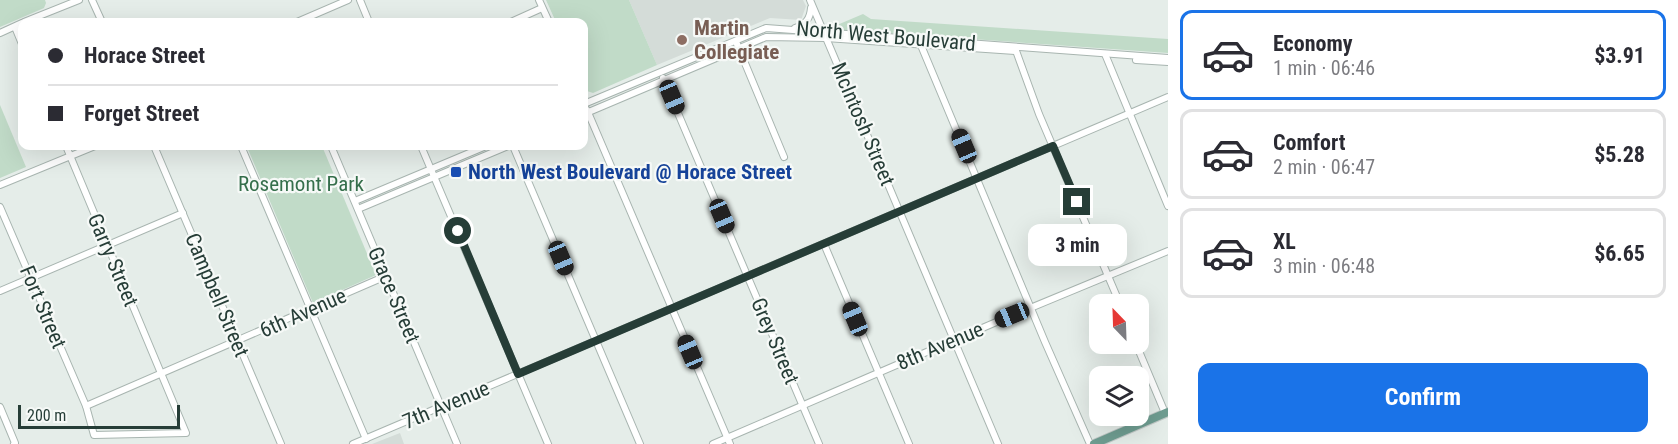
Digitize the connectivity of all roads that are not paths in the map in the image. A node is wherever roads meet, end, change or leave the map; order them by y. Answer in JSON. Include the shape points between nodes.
{"nodes":[{"id":1,"x":79,"y":0,"type":"edge"},
{"id":2,"x":92,"y":0,"type":"edge"},
{"id":3,"x":348,"y":0,"type":"edge"},
{"id":4,"x":360,"y":0,"type":"edge"},
{"id":5,"x":539,"y":0,"type":"edge"},
{"id":6,"x":811,"y":2,"type":"edge"},
{"id":7,"x":542,"y":8,"type":"junction"},
{"id":8,"x":35,"y":18,"type":"edge"},
{"id":9,"x":100,"y":18,"type":"edge"},
{"id":10,"x":306,"y":18,"type":"edge"},
{"id":11,"x":367,"y":18,"type":"edge"},
{"id":12,"x":520,"y":18,"type":"edge"},
{"id":13,"x":547,"y":18,"type":"edge"},
{"id":14,"x":18,"y":26,"type":"edge"},
{"id":15,"x":15,"y":27,"type":"junction"},
{"id":16,"x":792,"y":28,"type":"junction"},
{"id":17,"x":0,"y":33,"type":"edge"},
{"id":18,"x":18,"y":34,"type":"edge"},
{"id":19,"x":824,"y":35,"type":"junction"},
{"id":20,"x":735,"y":40,"type":"junction"},
{"id":21,"x":920,"y":42,"type":"junction"},
{"id":22,"x":739,"y":48,"type":"junction"},
{"id":23,"x":1015,"y":49,"type":"junction"},
{"id":24,"x":1106,"y":56,"type":"junction"},
{"id":25,"x":1168,"y":58,"type":"edge"},
{"id":26,"x":1168,"y":63,"type":"edge"},
{"id":27,"x":661,"y":72,"type":"junction"},
{"id":28,"x":664,"y":79,"type":"junction"},
{"id":29,"x":1168,"y":97,"type":"edge"},
{"id":30,"x":588,"y":101,"type":"edge"},
{"id":31,"x":588,"y":112,"type":"edge"},
{"id":32,"x":1129,"y":113,"type":"junction"},
{"id":33,"x":588,"y":118,"type":"edge"},
{"id":34,"x":1053,"y":146,"type":"junction"},
{"id":35,"x":68,"y":150,"type":"edge"},
{"id":36,"x":85,"y":150,"type":"edge"},
{"id":37,"x":156,"y":150,"type":"edge"},
{"id":38,"x":243,"y":150,"type":"edge"},
{"id":39,"x":333,"y":150,"type":"edge"},
{"id":40,"x":423,"y":150,"type":"edge"},
{"id":41,"x":476,"y":150,"type":"edge"},
{"id":42,"x":498,"y":150,"type":"edge"},
{"id":43,"x":515,"y":150,"type":"edge"},
{"id":44,"x":70,"y":156,"type":"junction"},
{"id":45,"x":784,"y":157,"type":"dead end"},
{"id":46,"x":431,"y":169,"type":"junction"},
{"id":47,"x":434,"y":177,"type":"junction"},
{"id":48,"x":977,"y":178,"type":"junction"},
{"id":49,"x":0,"y":185,"type":"edge"},
{"id":50,"x":355,"y":201,"type":"junction"},
{"id":51,"x":1168,"y":206,"type":"edge"},
{"id":52,"x":0,"y":207,"type":"edge"},
{"id":53,"x":358,"y":209,"type":"junction"},
{"id":54,"x":900,"y":211,"type":"junction"},
{"id":55,"x":183,"y":213,"type":"junction"},
{"id":56,"x":824,"y":244,"type":"junction"},
{"id":57,"x":107,"y":245,"type":"junction"},
{"id":58,"x":1168,"y":251,"type":"edge"},
{"id":59,"x":386,"y":276,"type":"junction"},
{"id":60,"x":748,"y":276,"type":"junction"},
{"id":61,"x":1108,"y":276,"type":"junction"},
{"id":62,"x":31,"y":278,"type":"junction"},
{"id":63,"x":0,"y":291,"type":"edge"},
{"id":64,"x":1116,"y":294,"type":"edge"},
{"id":65,"x":1031,"y":308,"type":"junction"},
{"id":66,"x":671,"y":309,"type":"junction"},
{"id":67,"x":310,"y":310,"type":"junction"},
{"id":68,"x":955,"y":340,"type":"junction"},
{"id":69,"x":596,"y":341,"type":"junction"},
{"id":70,"x":237,"y":342,"type":"junction"},
{"id":71,"x":1140,"y":354,"type":"edge"},
{"id":72,"x":878,"y":373,"type":"junction"},
{"id":73,"x":162,"y":374,"type":"junction"},
{"id":74,"x":518,"y":374,"type":"junction"},
{"id":75,"x":803,"y":405,"type":"junction"},
{"id":76,"x":86,"y":406,"type":"junction"},
{"id":77,"x":441,"y":406,"type":"junction"},
{"id":78,"x":0,"y":407,"type":"edge"},
{"id":79,"x":1167,"y":413,"type":"edge"},
{"id":80,"x":366,"y":439,"type":"junction"},
{"id":81,"x":729,"y":441,"type":"edge"},
{"id":82,"x":14,"y":444,"type":"edge"},
{"id":83,"x":281,"y":444,"type":"edge"},
{"id":84,"x":353,"y":444,"type":"edge"},
{"id":85,"x":457,"y":444,"type":"edge"},
{"id":86,"x":548,"y":444,"type":"edge"},
{"id":87,"x":640,"y":444,"type":"edge"},
{"id":88,"x":713,"y":444,"type":"edge"},
{"id":89,"x":819,"y":444,"type":"edge"},
{"id":90,"x":909,"y":444,"type":"edge"},
{"id":91,"x":998,"y":444,"type":"edge"},
{"id":92,"x":1092,"y":444,"type":"edge"}],
"edges":[{"from":1,"to":8,"type":"street"},
{"from":2,"to":9,"type":"street"},
{"from":3,"to":10,"type":"street"},
{"from":4,"to":11,"type":"street"},
{"from":5,"to":7,"type":"street"},
{"from":6,"to":16,"type":"street","name":"McIntosh Street","via":[[810,16],[804,25]]},
{"from":6,"to":19,"type":"street","name":"McIntosh Street"},
{"from":7,"to":12,"type":"street"},
{"from":7,"to":13,"type":"street"},
{"from":14,"to":15,"type":"street"},
{"from":15,"to":17,"type":"street"},
{"from":15,"to":18,"type":"street"},
{"from":16,"to":19,"type":"street","name":"North West Boulevard"},
{"from":16,"to":20,"type":"street","name":"North West Boulevard","via":[[766,28]]},
{"from":19,"to":21,"type":"street","name":"North West Boulevard"},
{"from":19,"to":22,"type":"street","name":"North West Boulevard","via":[[766,37]]},
{"from":19,"to":54,"type":"street","name":"McIntosh Street"},
{"from":20,"to":22,"type":"street"},
{"from":20,"to":27,"type":"street","name":"North West Boulevard"},
{"from":21,"to":23,"type":"street","name":"North West Boulevard"},
{"from":21,"to":48,"type":"street"},
{"from":22,"to":28,"type":"street","name":"North West Boulevard"},
{"from":22,"to":45,"type":"street"},
{"from":23,"to":24,"type":"street","name":"North West Boulevard"},
{"from":23,"to":34,"type":"street"},
{"from":24,"to":25,"type":"street","name":"North West Boulevard"},
{"from":24,"to":26,"type":"street","name":"North West Boulevard"},
{"from":24,"to":32,"type":"street"},
{"from":27,"to":28,"type":"street","name":"Grey Street"},
{"from":27,"to":30,"type":"street","name":"North West Boulevard"},
{"from":28,"to":31,"type":"street","name":"North West Boulevard"},
{"from":28,"to":60,"type":"street","name":"Grey Street"},
{"from":29,"to":32,"type":"street","name":"7th Avenue"},
{"from":32,"to":34,"type":"street","name":"7th Avenue"},
{"from":32,"to":51,"type":"street"},
{"from":33,"to":66,"type":"street"},
{"from":34,"to":48,"type":"street","name":"7th Avenue"},
{"from":34,"to":61,"type":"street"},
{"from":35,"to":44,"type":"street","name":"Garry Street"},
{"from":36,"to":44,"type":"street"},
{"from":37,"to":55,"type":"street","name":"Campbell Street"},
{"from":38,"to":67,"type":"street"},
{"from":39,"to":50,"type":"street","name":"Grace Street"},
{"from":40,"to":46,"type":"street"},
{"from":41,"to":46,"type":"street"},
{"from":42,"to":47,"type":"street"},
{"from":43,"to":69,"type":"street"},
{"from":44,"to":49,"type":"street"},
{"from":44,"to":57,"type":"street","name":"Garry Street"},
{"from":46,"to":47,"type":"street"},
{"from":46,"to":50,"type":"street"},
{"from":47,"to":53,"type":"street"},
{"from":47,"to":74,"type":"street"},
{"from":48,"to":54,"type":"street","name":"7th Avenue"},
{"from":48,"to":65,"type":"street"},
{"from":50,"to":53,"type":"street","name":"Grace Street"},
{"from":52,"to":62,"type":"street","name":"Fort Street"},
{"from":53,"to":59,"type":"street","name":"Grace Street"},
{"from":54,"to":56,"type":"street","name":"7th Avenue"},
{"from":54,"to":68,"type":"street","name":"McIntosh Street"},
{"from":55,"to":57,"type":"street"},
{"from":55,"to":70,"type":"street","name":"Campbell Street"},
{"from":56,"to":60,"type":"street","name":"7th Avenue"},
{"from":56,"to":72,"type":"street"},
{"from":57,"to":62,"type":"street"},
{"from":57,"to":73,"type":"street","name":"Garry Street"},
{"from":58,"to":61,"type":"street","name":"8th Avenue"},
{"from":59,"to":67,"type":"street","name":"6th Avenue"},
{"from":59,"to":77,"type":"street","name":"Grace Street"},
{"from":60,"to":66,"type":"street","name":"7th Avenue"},
{"from":60,"to":75,"type":"street","name":"Grey Street"},
{"from":61,"to":64,"type":"street"},
{"from":61,"to":65,"type":"street","name":"8th Avenue"},
{"from":62,"to":63,"type":"street"},
{"from":62,"to":76,"type":"street","name":"Fort Street"},
{"from":65,"to":68,"type":"street","name":"8th Avenue"},
{"from":65,"to":92,"type":"street"},
{"from":66,"to":69,"type":"street","name":"7th Avenue"},
{"from":66,"to":81,"type":"street"},
{"from":67,"to":70,"type":"street","name":"6th Avenue"},
{"from":67,"to":80,"type":"street"},
{"from":68,"to":72,"type":"street","name":"8th Avenue"},
{"from":68,"to":91,"type":"street","name":"McIntosh Street"},
{"from":69,"to":74,"type":"street","name":"7th Avenue"},
{"from":69,"to":87,"type":"street"},
{"from":70,"to":73,"type":"street","name":"6th Avenue"},
{"from":70,"to":83,"type":"street","name":"Campbell Street"},
{"from":71,"to":79,"type":"street"},
{"from":72,"to":75,"type":"street","name":"8th Avenue"},
{"from":72,"to":90,"type":"street"},
{"from":73,"to":76,"type":"street","name":"6th Avenue"},
{"from":73,"to":76,"type":"street","name":"Garry Street","via":[[186,433],[94,435]]},
{"from":74,"to":77,"type":"street","name":"7th Avenue"},
{"from":74,"to":86,"type":"street"},
{"from":75,"to":81,"type":"street","name":"8th Avenue"},
{"from":75,"to":89,"type":"street","name":"Grey Street"},
{"from":77,"to":80,"type":"street","name":"7th Avenue"},
{"from":77,"to":85,"type":"street","name":"Grace Street"},
{"from":78,"to":82,"type":"street"},
{"from":79,"to":92,"type":"main road"},
{"from":80,"to":84,"type":"street","name":"7th Avenue"},
{"from":81,"to":88,"type":"street","name":"8th Avenue"}]}
